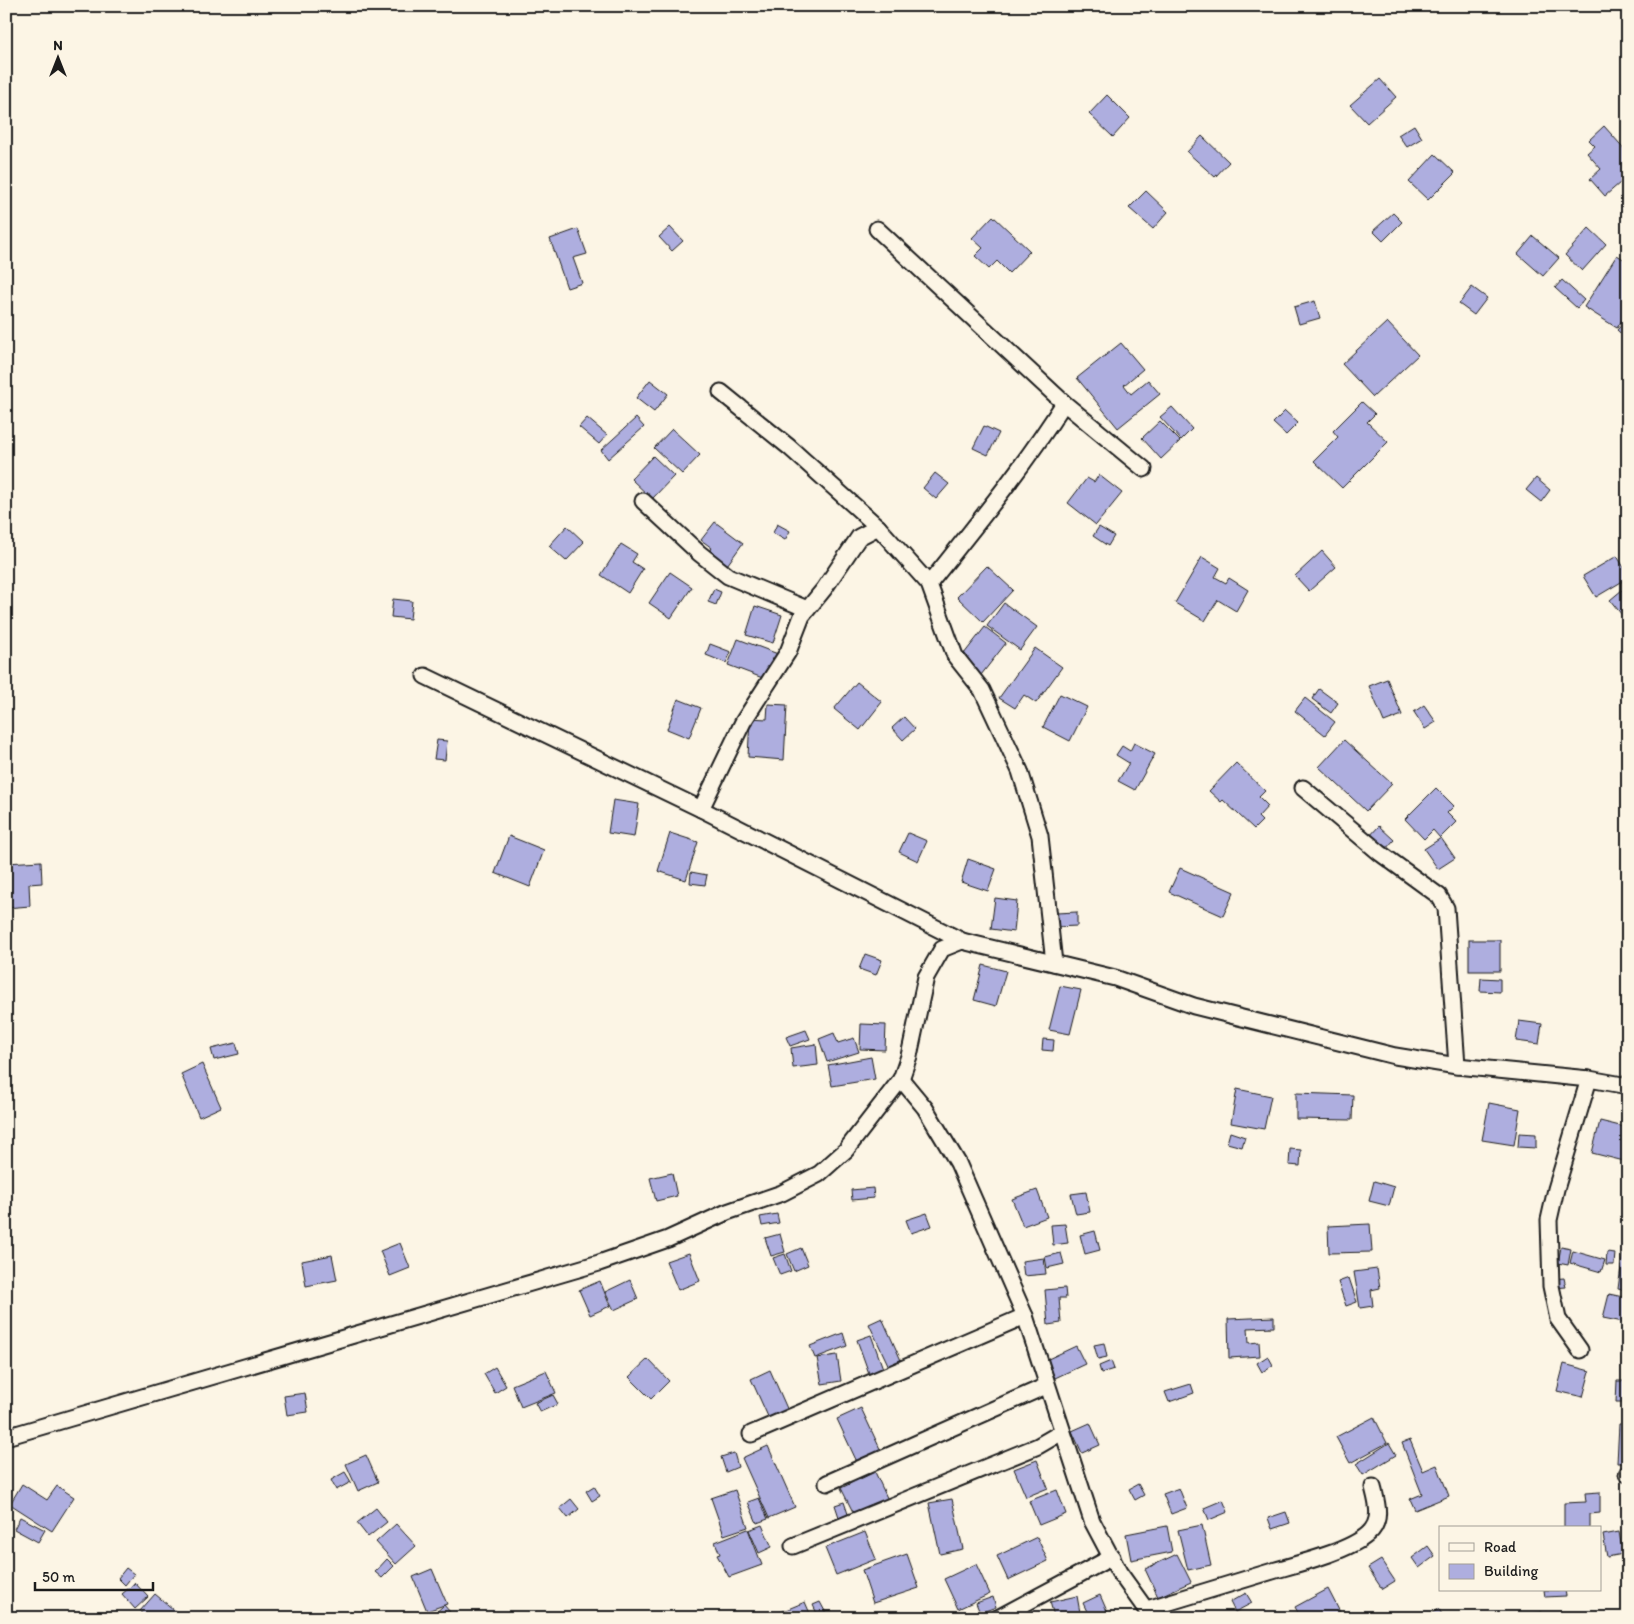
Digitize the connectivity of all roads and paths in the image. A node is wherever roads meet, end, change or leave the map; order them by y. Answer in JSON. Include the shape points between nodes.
{"nodes":[{"id":1,"x":877,"y":228,"type":"dead end"},
{"id":2,"x":721,"y":392,"type":"dead end"},
{"id":3,"x":1064,"y":403,"type":"junction"},
{"id":4,"x":1144,"y":469,"type":"dead end"},
{"id":5,"x":643,"y":501,"type":"dead end"},
{"id":6,"x":878,"y":527,"type":"junction"},
{"id":7,"x":928,"y":584,"type":"junction"},
{"id":8,"x":807,"y":609,"type":"junction"},
{"id":9,"x":424,"y":676,"type":"dead end"},
{"id":10,"x":1303,"y":788,"type":"dead end"},
{"id":11,"x":702,"y":809,"type":"junction"},
{"id":12,"x":962,"y":941,"type":"junction"},
{"id":13,"x":1054,"y":963,"type":"junction"},
{"id":14,"x":1457,"y":1066,"type":"junction"},
{"id":15,"x":901,"y":1079,"type":"junction"},
{"id":16,"x":1589,"y":1079,"type":"junction"},
{"id":17,"x":1628,"y":1086,"type":"edge"},
{"id":18,"x":1024,"y":1316,"type":"junction"},
{"id":19,"x":1580,"y":1350,"type":"dead end"},
{"id":20,"x":1046,"y":1386,"type":"junction"},
{"id":21,"x":1062,"y":1432,"type":"junction"},
{"id":22,"x":751,"y":1434,"type":"dead end"},
{"id":23,"x":6,"y":1436,"type":"edge"},
{"id":24,"x":826,"y":1483,"type":"dead end"},
{"id":25,"x":1373,"y":1487,"type":"dead end"},
{"id":26,"x":793,"y":1546,"type":"dead end"},
{"id":27,"x":1112,"y":1557,"type":"junction"},
{"id":28,"x":1149,"y":1613,"type":"edge"},
{"id":29,"x":998,"y":1618,"type":"edge"}],
"edges":[{"from":1,"to":3,"type":"street"},
{"from":2,"to":6,"type":"street","via":[[789,446]]},
{"from":3,"to":4,"type":"street"},
{"from":3,"to":7,"type":"street","via":[[1028,460]]},
{"from":5,"to":8,"type":"street","via":[[728,576]]},
{"from":6,"to":7,"type":"street"},
{"from":6,"to":8,"type":"street","via":[[859,537]]},
{"from":7,"to":13,"type":"street","via":[[955,656],[982,690],[1020,771],[1040,836]]},
{"from":8,"to":11,"type":"street","via":[[788,652],[743,722]]},
{"from":9,"to":11,"type":"street"},
{"from":10,"to":14,"type":"street","via":[[1380,853],[1439,896],[1446,908]]},
{"from":11,"to":12,"type":"street"},
{"from":12,"to":13,"type":"street"},
{"from":12,"to":15,"type":"street","via":[[942,949],[926,977]]},
{"from":13,"to":14,"type":"street","via":[[1115,978],[1194,1006],[1395,1056]]},
{"from":14,"to":16,"type":"street"},
{"from":15,"to":18,"type":"street","via":[[925,1108],[958,1163]]},
{"from":15,"to":23,"type":"street","via":[[846,1150],[820,1174],[782,1193],[727,1212],[668,1239],[599,1263]]},
{"from":16,"to":17,"type":"street"},
{"from":16,"to":19,"type":"street","via":[[1549,1220],[1551,1286],[1558,1319]]},
{"from":18,"to":20,"type":"street"},
{"from":18,"to":22,"type":"street"},
{"from":20,"to":21,"type":"street"},
{"from":20,"to":24,"type":"street"},
{"from":21,"to":26,"type":"street","via":[[1038,1446]]},
{"from":21,"to":27,"type":"street","via":[[1092,1521]]},
{"from":25,"to":28,"type":"street","via":[[1379,1512],[1376,1522],[1369,1533],[1356,1541],[1317,1558]]},
{"from":27,"to":28,"type":"street"},
{"from":27,"to":29,"type":"street"}]}
